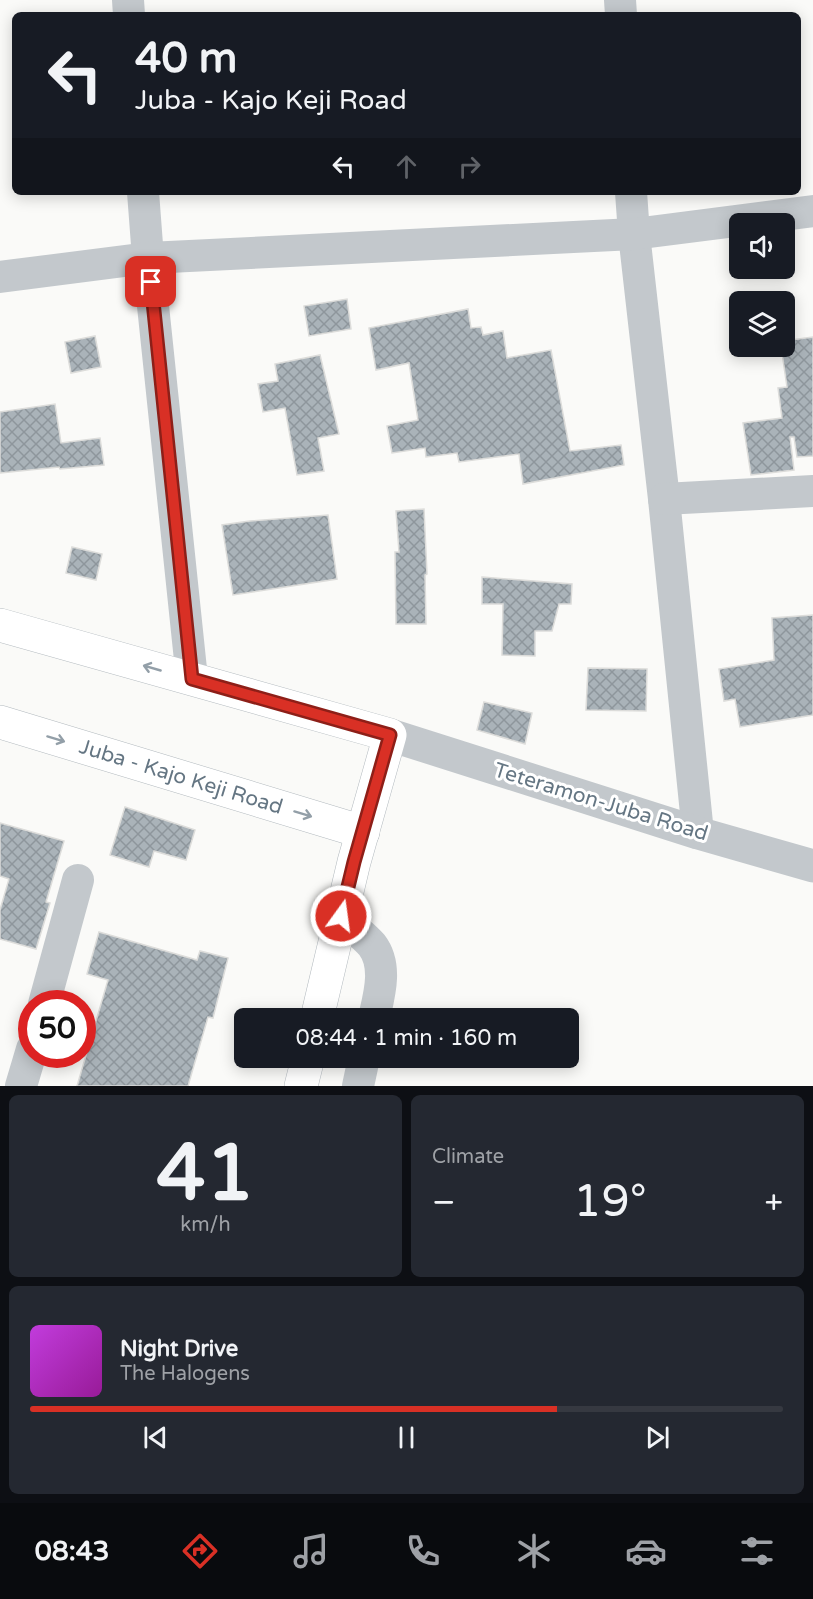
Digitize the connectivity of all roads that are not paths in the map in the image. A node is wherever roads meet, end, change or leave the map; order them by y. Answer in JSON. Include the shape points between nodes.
{"nodes":[{"id":1,"x":143,"y":195,"type":"edge"},
{"id":2,"x":631,"y":195,"type":"edge"},
{"id":3,"x":813,"y":211,"type":"edge"},
{"id":4,"x":633,"y":234,"type":"junction"},
{"id":5,"x":148,"y":258,"type":"junction"},
{"id":6,"x":0,"y":277,"type":"edge"},
{"id":7,"x":813,"y":491,"type":"edge"},
{"id":8,"x":664,"y":499,"type":"junction"},
{"id":9,"x":0,"y":625,"type":"edge"},
{"id":10,"x":192,"y":679,"type":"junction"},
{"id":11,"x":0,"y":722,"type":"edge"},
{"id":12,"x":390,"y":735,"type":"junction"},
{"id":13,"x":363,"y":832,"type":"junction"},
{"id":14,"x":698,"y":833,"type":"junction"},
{"id":15,"x":813,"y":866,"type":"edge"},
{"id":16,"x":78,"y":880,"type":"dead end"},
{"id":17,"x":341,"y":916,"type":"junction"},
{"id":18,"x":48,"y":990,"type":"edge"},
{"id":19,"x":319,"y":1008,"type":"edge"},
{"id":20,"x":376,"y":1008,"type":"edge"},
{"id":21,"x":26,"y":1068,"type":"edge"},
{"id":22,"x":306,"y":1068,"type":"edge"},
{"id":23,"x":362,"y":1068,"type":"edge"},
{"id":24,"x":21,"y":1086,"type":"edge"},
{"id":25,"x":301,"y":1086,"type":"edge"},
{"id":26,"x":358,"y":1086,"type":"edge"}],
"edges":[{"from":1,"to":5,"type":"street"},
{"from":2,"to":4,"type":"street"},
{"from":3,"to":4,"type":"street"},
{"from":4,"to":5,"type":"street"},
{"from":4,"to":8,"type":"street"},
{"from":5,"to":6,"type":"street"},
{"from":5,"to":10,"type":"street"},
{"from":7,"to":8,"type":"street"},
{"from":8,"to":14,"type":"street"},
{"from":10,"to":9,"type":"main road","one_way":true},
{"from":10,"to":12,"type":"main road"},
{"from":11,"to":13,"type":"main road","name":"Juba - Kajo Keji Road","one_way":true},
{"from":12,"to":13,"type":"main road"},
{"from":12,"to":14,"type":"street","name":"Teteramon-Juba Road"},
{"from":13,"to":17,"type":"main road"},
{"from":14,"to":15,"type":"street","name":"Teteramon-Juba Road"},
{"from":16,"to":18,"type":"street"},
{"from":17,"to":19,"type":"main road"},
{"from":17,"to":20,"type":"street","via":[[373,946],[380,962],[381,988]]},
{"from":21,"to":24,"type":"street"},
{"from":22,"to":25,"type":"main road"},
{"from":23,"to":26,"type":"street"}]}
